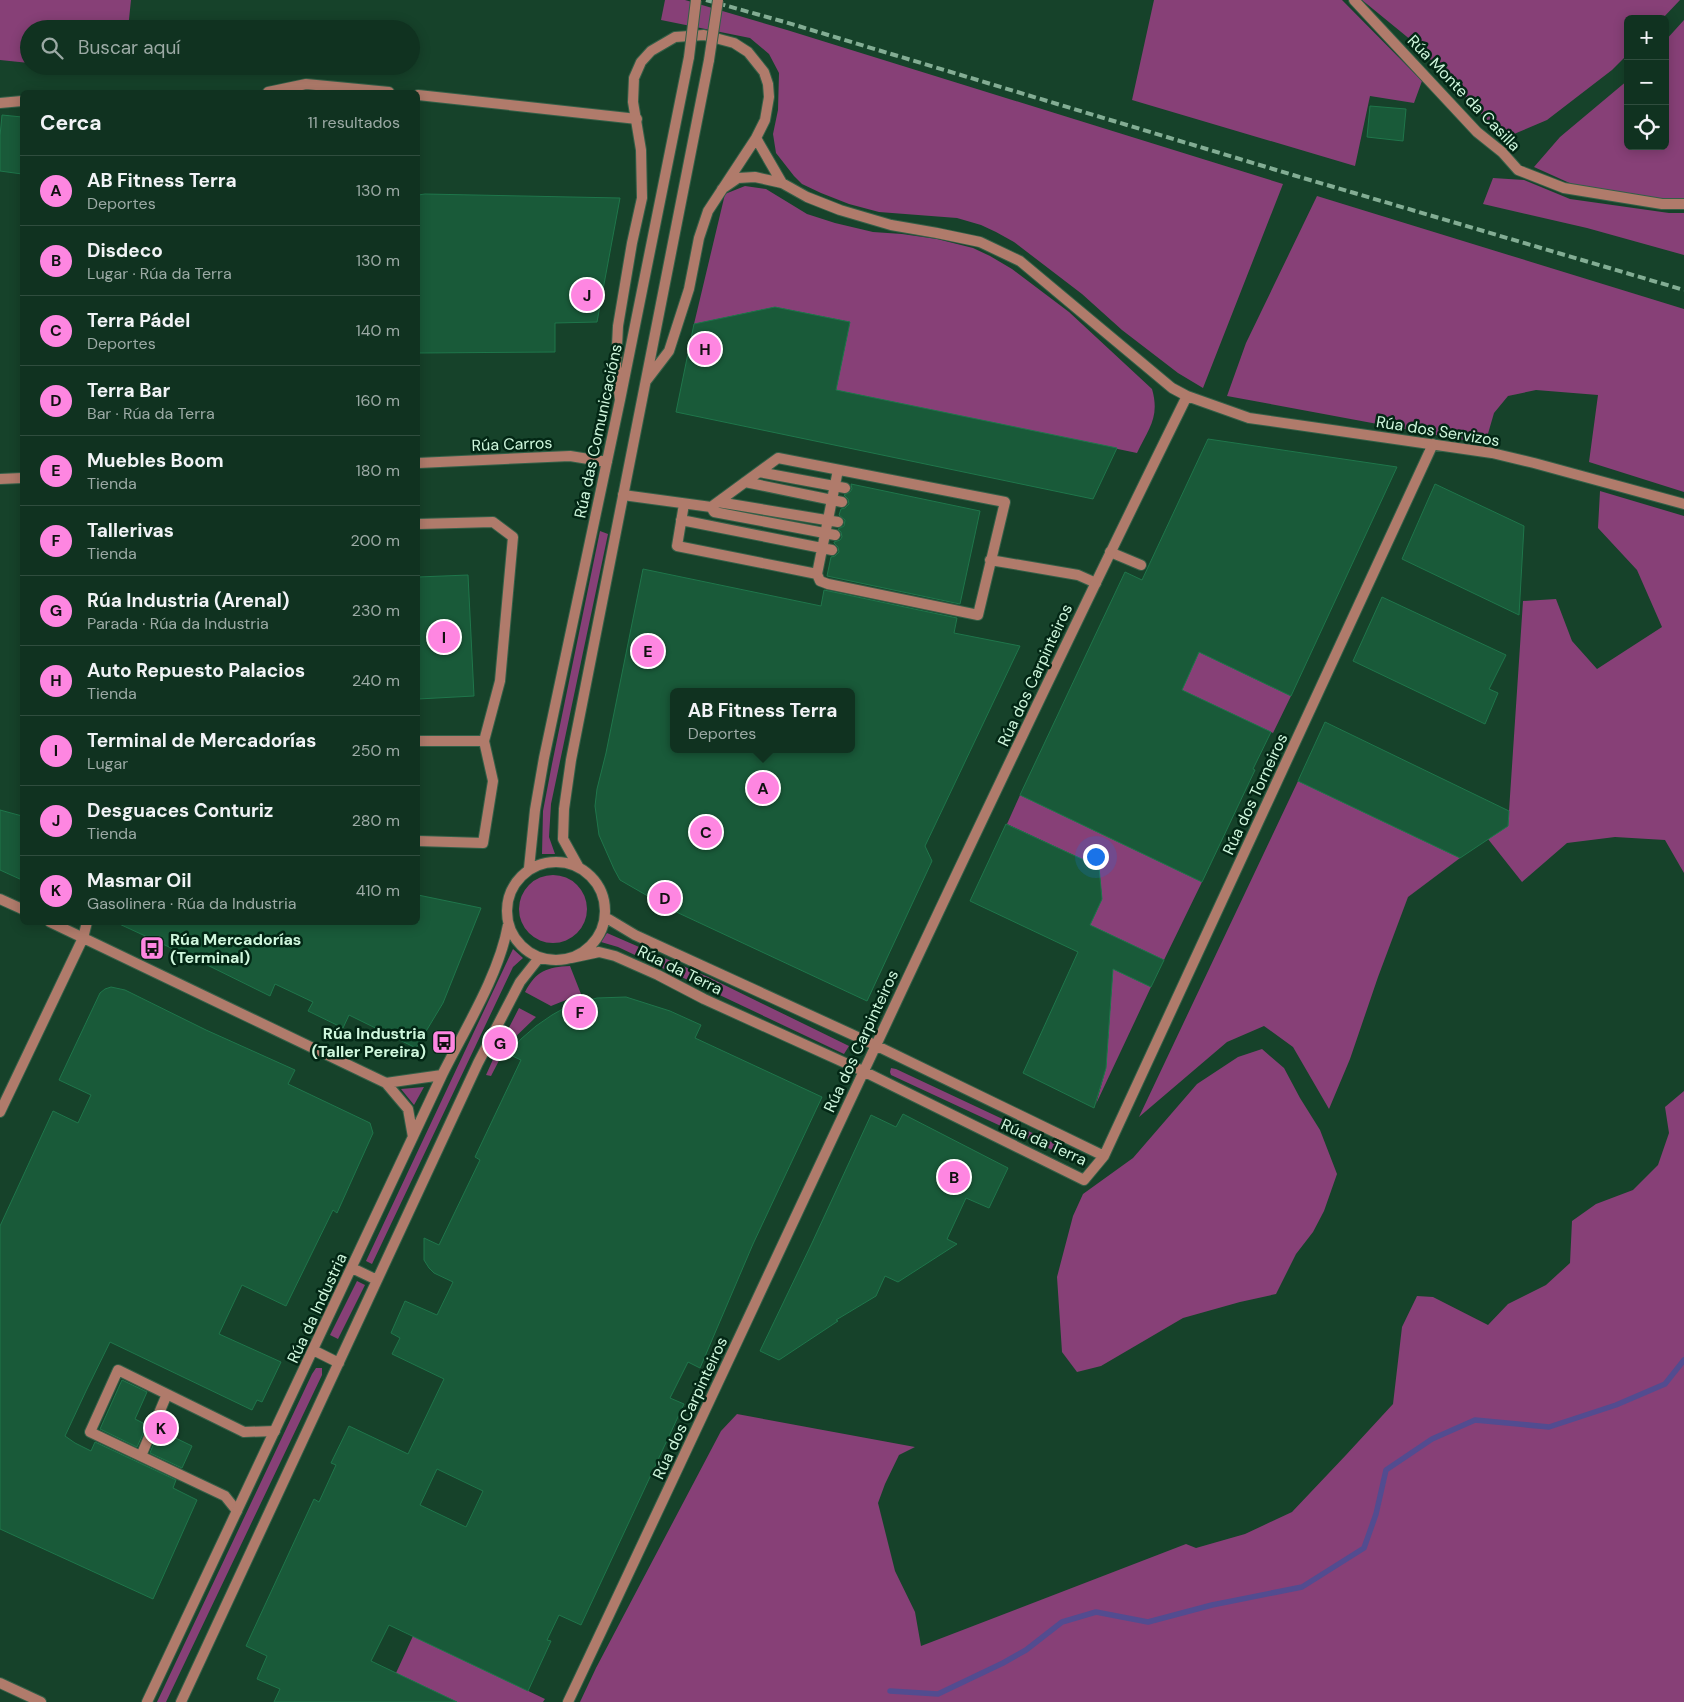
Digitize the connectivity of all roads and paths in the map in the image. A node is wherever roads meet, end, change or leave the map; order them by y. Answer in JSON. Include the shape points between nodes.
{"nodes":[{"id":1,"x":696,"y":0,"type":"edge"},
{"id":2,"x":718,"y":0,"type":"edge"},
{"id":3,"x":1354,"y":0,"type":"edge"},
{"id":4,"x":278,"y":90,"type":"edge"},
{"id":5,"x":368,"y":90,"type":"edge"},
{"id":6,"x":420,"y":96,"type":"edge"},
{"id":7,"x":20,"y":101,"type":"edge"},
{"id":8,"x":0,"y":103,"type":"edge"},
{"id":9,"x":637,"y":119,"type":"junction"},
{"id":10,"x":756,"y":138,"type":"junction"},
{"id":11,"x":782,"y":183,"type":"junction"},
{"id":12,"x":722,"y":189,"type":"junction"},
{"id":13,"x":1684,"y":204,"type":"edge"},
{"id":14,"x":646,"y":382,"type":"junction"},
{"id":15,"x":1187,"y":396,"type":"junction"},
{"id":16,"x":620,"y":400,"type":"junction"},
{"id":17,"x":1433,"y":444,"type":"junction"},
{"id":18,"x":420,"y":462,"type":"edge"},
{"id":19,"x":607,"y":462,"type":"junction"},
{"id":20,"x":838,"y":470,"type":"junction"},
{"id":21,"x":759,"y":472,"type":"junction"},
{"id":22,"x":20,"y":478,"type":"edge"},
{"id":23,"x":0,"y":479,"type":"edge"},
{"id":24,"x":745,"y":482,"type":"junction"},
{"id":25,"x":834,"y":486,"type":"junction"},
{"id":26,"x":845,"y":488,"type":"dead end"},
{"id":27,"x":624,"y":495,"type":"junction"},
{"id":28,"x":837,"y":500,"type":"junction"},
{"id":29,"x":684,"y":504,"type":"junction"},
{"id":30,"x":1684,"y":504,"type":"edge"},
{"id":31,"x":715,"y":505,"type":"junction"},
{"id":32,"x":682,"y":520,"type":"junction"},
{"id":33,"x":833,"y":521,"type":"junction"},
{"id":34,"x":420,"y":524,"type":"edge"},
{"id":35,"x":830,"y":534,"type":"junction"},
{"id":36,"x":827,"y":549,"type":"junction"},
{"id":37,"x":1110,"y":552,"type":"junction"},
{"id":38,"x":990,"y":560,"type":"junction"},
{"id":39,"x":1141,"y":565,"type":"dead end"},
{"id":40,"x":817,"y":574,"type":"junction"},
{"id":41,"x":1096,"y":583,"type":"junction"},
{"id":42,"x":420,"y":741,"type":"edge"},
{"id":43,"x":484,"y":741,"type":"junction"},
{"id":44,"x":420,"y":841,"type":"edge"},
{"id":45,"x":578,"y":866,"type":"junction"},
{"id":46,"x":530,"y":868,"type":"junction"},
{"id":47,"x":0,"y":899,"type":"edge"},
{"id":48,"x":20,"y":908,"type":"edge"},
{"id":49,"x":605,"y":917,"type":"junction"},
{"id":50,"x":508,"y":924,"type":"junction"},
{"id":51,"x":56,"y":925,"type":"edge"},
{"id":52,"x":86,"y":925,"type":"edge"},
{"id":53,"x":82,"y":938,"type":"junction"},
{"id":54,"x":539,"y":958,"type":"junction"},
{"id":55,"x":570,"y":958,"type":"junction"},
{"id":56,"x":875,"y":1045,"type":"junction"},
{"id":57,"x":863,"y":1071,"type":"junction"},
{"id":58,"x":442,"y":1075,"type":"junction"},
{"id":59,"x":386,"y":1083,"type":"junction"},
{"id":60,"x":0,"y":1112,"type":"edge"},
{"id":61,"x":413,"y":1138,"type":"junction"},
{"id":62,"x":1104,"y":1156,"type":"junction"},
{"id":63,"x":352,"y":1268,"type":"junction"},
{"id":64,"x":377,"y":1280,"type":"junction"},
{"id":65,"x":313,"y":1350,"type":"junction"},
{"id":66,"x":339,"y":1363,"type":"junction"},
{"id":67,"x":167,"y":1394,"type":"junction"},
{"id":68,"x":275,"y":1432,"type":"junction"},
{"id":69,"x":141,"y":1456,"type":"junction"},
{"id":70,"x":237,"y":1511,"type":"junction"},
{"id":71,"x":0,"y":1683,"type":"edge"},
{"id":72,"x":41,"y":1702,"type":"edge"},
{"id":73,"x":147,"y":1702,"type":"edge"},
{"id":74,"x":181,"y":1702,"type":"edge"},
{"id":75,"x":568,"y":1702,"type":"edge"}],
"edges":[{"from":1,"to":16,"type":"street","name":"Rúa das Comunicacións","bridge":true,"via":[[689,57]]},
{"from":2,"to":14,"type":"street","bridge":true},
{"from":3,"to":13,"type":"street","name":"Rúa Monte da Casilla","via":[[1477,132],[1518,170],[1564,188],[1662,204]]},
{"from":4,"to":5,"type":"street","via":[[306,84]]},
{"from":6,"to":9,"type":"street"},
{"from":7,"to":8,"type":"street"},
{"from":9,"to":10,"type":"street","via":[[633,102],[634,78],[641,62],[651,51],[675,37],[704,35],[748,52],[764,72],[769,97],[766,120]]},
{"from":9,"to":16,"type":"street","via":[[642,198],[618,326],[616,366]]},
{"from":10,"to":11,"type":"street"},
{"from":10,"to":12,"type":"street"},
{"from":11,"to":12,"type":"street","name":"Rúa dos Servizos","via":[[738,178]]},
{"from":11,"to":15,"type":"street","name":"Rúa dos Servizos","via":[[840,210],[891,225],[980,242],[1020,261],[1135,359]]},
{"from":12,"to":14,"type":"street","via":[[708,211],[699,238],[689,288],[669,351]]},
{"from":14,"to":27,"type":"street"},
{"from":15,"to":17,"type":"street","name":"Rúa dos Servizos","via":[[1249,418]]},
{"from":15,"to":37,"type":"street","name":"Rúa dos Carpinteiros"},
{"from":16,"to":19,"type":"street","name":"Rúa das Comunicacións"},
{"from":17,"to":30,"type":"street","name":"Rúa dos Servizos","via":[[1534,463]]},
{"from":17,"to":62,"type":"street","name":"Rúa dos Torneiros"},
{"from":18,"to":19,"type":"street","name":"Rúa Carros","via":[[570,456]]},
{"from":19,"to":46,"type":"street","name":"Rúa das Comunicacións","via":[[544,758]]},
{"from":20,"to":21,"type":"street","via":[[778,458]]},
{"from":20,"to":25,"type":"street"},
{"from":20,"to":38,"type":"street","via":[[1005,502]]},
{"from":21,"to":24,"type":"street"},
{"from":21,"to":25,"type":"street"},
{"from":22,"to":23,"type":"street"},
{"from":24,"to":28,"type":"street"},
{"from":24,"to":31,"type":"street"},
{"from":25,"to":26,"type":"street"},
{"from":25,"to":28,"type":"street"},
{"from":27,"to":29,"type":"street"},
{"from":27,"to":45,"type":"street","via":[[564,809],[563,838]]},
{"from":28,"to":33,"type":"street"},
{"from":29,"to":31,"type":"street"},
{"from":29,"to":32,"type":"street"},
{"from":31,"to":33,"type":"street"},
{"from":31,"to":35,"type":"street","via":[[714,512]]},
{"from":32,"to":36,"type":"street"},
{"from":32,"to":40,"type":"street","via":[[677,546]]},
{"from":33,"to":35,"type":"street"},
{"from":34,"to":43,"type":"street","via":[[493,522],[513,537],[500,681]]},
{"from":35,"to":36,"type":"street"},
{"from":36,"to":40,"type":"street"},
{"from":37,"to":39,"type":"street"},
{"from":37,"to":41,"type":"street","name":"Rúa dos Carpinteiros"},
{"from":38,"to":40,"type":"street","via":[[978,615],[828,584],[820,581]]},
{"from":38,"to":41,"type":"street","via":[[1078,575]]},
{"from":41,"to":56,"type":"street","name":"Rúa dos Carpinteiros"},
{"from":42,"to":43,"type":"street"},
{"from":43,"to":44,"type":"street","via":[[493,781],[482,844]]},
{"from":45,"to":46,"type":"street","via":[[562,861],[545,862]]},
{"from":45,"to":49,"type":"street","via":[[594,879],[603,896]]},
{"from":46,"to":50,"type":"street","via":[[510,893],[506,909]]},
{"from":47,"to":48,"type":"street"},
{"from":49,"to":55,"type":"street","via":[[594,942],[584,952]]},
{"from":49,"to":56,"type":"street","name":"Rúa da Terra","via":[[635,935]]},
{"from":50,"to":54,"type":"street","via":[[515,939]]},
{"from":50,"to":58,"type":"street","name":"Rúa da Industria","via":[[488,985]]},
{"from":51,"to":53,"type":"street"},
{"from":52,"to":53,"type":"street"},
{"from":53,"to":59,"type":"street"},
{"from":53,"to":60,"type":"street"},
{"from":54,"to":55,"type":"street"},
{"from":54,"to":64,"type":"street","via":[[520,982],[478,1063]]},
{"from":55,"to":57,"type":"street","name":"Rúa da Terra","via":[[599,952],[615,956]]},
{"from":56,"to":57,"type":"street","name":"Rúa dos Carpinteiros"},
{"from":56,"to":62,"type":"street","name":"Rúa da Terra"},
{"from":57,"to":62,"type":"street","name":"Rúa da Terra","via":[[1084,1180]]},
{"from":57,"to":75,"type":"street","name":"Rúa dos Carpinteiros"},
{"from":58,"to":59,"type":"street"},
{"from":58,"to":61,"type":"street","name":"Rúa da Industria"},
{"from":59,"to":61,"type":"street","via":[[408,1109]]},
{"from":61,"to":63,"type":"street","name":"Rúa da Industria"},
{"from":63,"to":64,"type":"street"},
{"from":63,"to":65,"type":"street","name":"Rúa da Industria"},
{"from":64,"to":66,"type":"street"},
{"from":65,"to":66,"type":"street"},
{"from":65,"to":68,"type":"street","name":"Rúa da Industria"},
{"from":66,"to":74,"type":"street"},
{"from":67,"to":68,"type":"street","via":[[244,1432]]},
{"from":67,"to":69,"type":"street"},
{"from":67,"to":69,"type":"street","via":[[118,1370],[90,1432]]},
{"from":68,"to":70,"type":"street","name":"Rúa da Industria"},
{"from":69,"to":70,"type":"street","via":[[225,1496]]},
{"from":70,"to":73,"type":"street","name":"Rúa da Industria"},
{"from":71,"to":72,"type":"street"}]}
